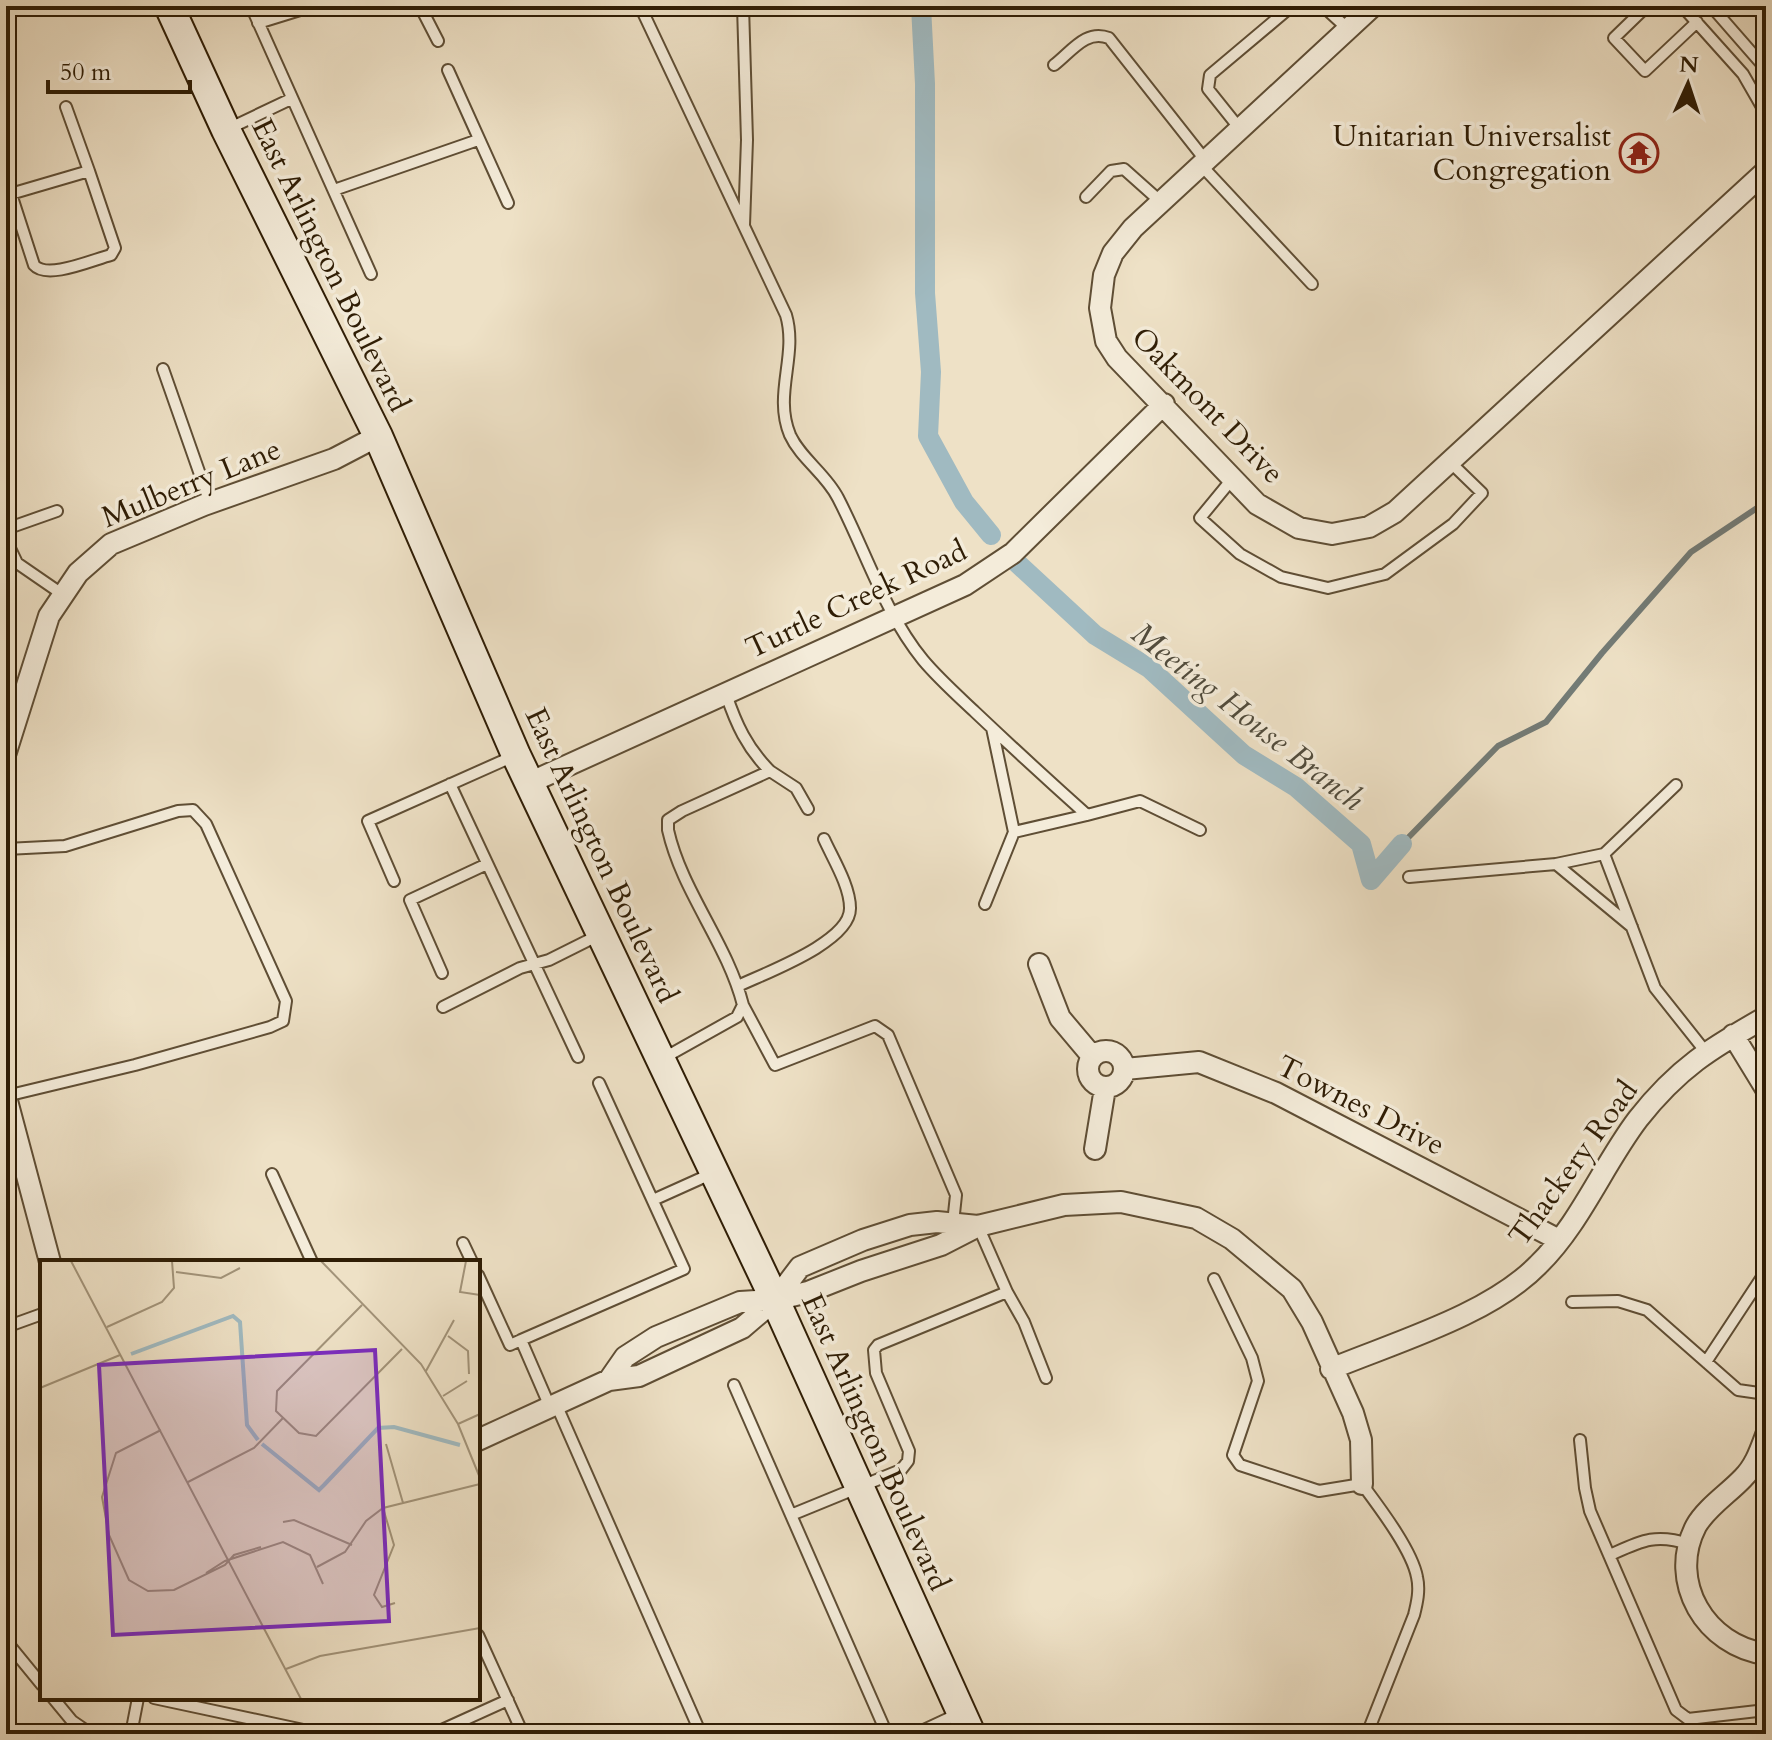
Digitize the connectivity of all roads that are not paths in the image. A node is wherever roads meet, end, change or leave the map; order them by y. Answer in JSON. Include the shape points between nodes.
{"nodes":[{"id":1,"x":169,"y":6,"type":"edge"},
{"id":2,"x":251,"y":6,"type":"edge"},
{"id":3,"x":313,"y":6,"type":"edge"},
{"id":4,"x":420,"y":6,"type":"edge"},
{"id":5,"x":640,"y":6,"type":"edge"},
{"id":6,"x":743,"y":6,"type":"edge"},
{"id":7,"x":1292,"y":6,"type":"edge"},
{"id":8,"x":1323,"y":6,"type":"edge"},
{"id":9,"x":1373,"y":6,"type":"edge"},
{"id":10,"x":1647,"y":6,"type":"edge"},
{"id":11,"x":1682,"y":6,"type":"edge"},
{"id":12,"x":1711,"y":6,"type":"edge"},
{"id":13,"x":1697,"y":22,"type":"junction"},
{"id":14,"x":258,"y":23,"type":"junction"},
{"id":15,"x":1348,"y":29,"type":"junction"},
{"id":16,"x":438,"y":41,"type":"dead end"},
{"id":17,"x":1054,"y":65,"type":"dead end"},
{"id":18,"x":1766,"y":69,"type":"edge"},
{"id":19,"x":448,"y":70,"type":"dead end"},
{"id":20,"x":291,"y":99,"type":"junction"},
{"id":21,"x":66,"y":107,"type":"dead end"},
{"id":22,"x":1766,"y":114,"type":"edge"},
{"id":23,"x":1240,"y":129,"type":"junction"},
{"id":24,"x":226,"y":130,"type":"junction"},
{"id":25,"x":478,"y":140,"type":"junction"},
{"id":26,"x":1203,"y":163,"type":"junction"},
{"id":27,"x":89,"y":171,"type":"junction"},
{"id":28,"x":1766,"y":171,"type":"edge"},
{"id":29,"x":334,"y":190,"type":"junction"},
{"id":30,"x":8,"y":194,"type":"edge"},
{"id":31,"x":1086,"y":197,"type":"dead end"},
{"id":32,"x":1161,"y":202,"type":"junction"},
{"id":33,"x":508,"y":203,"type":"dead end"},
{"id":34,"x":744,"y":227,"type":"junction"},
{"id":35,"x":371,"y":274,"type":"dead end"},
{"id":36,"x":1312,"y":284,"type":"dead end"},
{"id":37,"x":163,"y":369,"type":"dead end"},
{"id":38,"x":1164,"y":404,"type":"junction"},
{"id":39,"x":378,"y":436,"type":"junction"},
{"id":40,"x":1450,"y":462,"type":"junction"},
{"id":41,"x":1233,"y":478,"type":"junction"},
{"id":42,"x":210,"y":503,"type":"junction"},
{"id":43,"x":57,"y":511,"type":"dead end"},
{"id":44,"x":6,"y":529,"type":"edge"},
{"id":45,"x":6,"y":540,"type":"edge"},
{"id":46,"x":62,"y":594,"type":"junction"},
{"id":47,"x":894,"y":617,"type":"junction"},
{"id":48,"x":726,"y":694,"type":"junction"},
{"id":49,"x":12,"y":709,"type":"edge"},
{"id":50,"x":992,"y":728,"type":"junction"},
{"id":51,"x":6,"y":752,"type":"edge"},
{"id":52,"x":516,"y":755,"type":"junction"},
{"id":53,"x":770,"y":771,"type":"junction"},
{"id":54,"x":529,"y":783,"type":"junction"},
{"id":55,"x":450,"y":784,"type":"junction"},
{"id":56,"x":1676,"y":785,"type":"dead end"},
{"id":57,"x":808,"y":809,"type":"dead end"},
{"id":58,"x":1087,"y":815,"type":"junction"},
{"id":59,"x":1200,"y":830,"type":"dead end"},
{"id":60,"x":1014,"y":832,"type":"junction"},
{"id":61,"x":824,"y":839,"type":"dead end"},
{"id":62,"x":6,"y":849,"type":"edge"},
{"id":63,"x":1604,"y":854,"type":"junction"},
{"id":64,"x":487,"y":864,"type":"junction"},
{"id":65,"x":1556,"y":864,"type":"junction"},
{"id":66,"x":1409,"y":877,"type":"dead end"},
{"id":67,"x":394,"y":881,"type":"dead end"},
{"id":68,"x":985,"y":904,"type":"dead end"},
{"id":69,"x":1632,"y":927,"type":"junction"},
{"id":70,"x":601,"y":934,"type":"junction"},
{"id":71,"x":536,"y":964,"type":"junction"},
{"id":72,"x":1039,"y":964,"type":"dead end"},
{"id":73,"x":442,"y":973,"type":"dead end"},
{"id":74,"x":738,"y":986,"type":"junction"},
{"id":75,"x":743,"y":1005,"type":"junction"},
{"id":76,"x":443,"y":1007,"type":"dead end"},
{"id":77,"x":1766,"y":1017,"type":"edge"},
{"id":78,"x":1733,"y":1035,"type":"junction"},
{"id":79,"x":1705,"y":1051,"type":"junction"},
{"id":80,"x":1092,"y":1056,"type":"junction"},
{"id":81,"x":578,"y":1057,"type":"dead end"},
{"id":82,"x":661,"y":1060,"type":"junction"},
{"id":83,"x":1125,"y":1069,"type":"junction"},
{"id":84,"x":599,"y":1083,"type":"dead end"},
{"id":85,"x":1105,"y":1088,"type":"junction"},
{"id":86,"x":1766,"y":1089,"type":"edge"},
{"id":87,"x":6,"y":1097,"type":"edge"},
{"id":88,"x":1095,"y":1149,"type":"dead end"},
{"id":89,"x":714,"y":1172,"type":"junction"},
{"id":90,"x":272,"y":1174,"type":"dead end"},
{"id":91,"x":653,"y":1200,"type":"junction"},
{"id":92,"x":953,"y":1223,"type":"junction"},
{"id":93,"x":978,"y":1226,"type":"junction"},
{"id":94,"x":1559,"y":1240,"type":"junction"},
{"id":95,"x":463,"y":1243,"type":"dead end"},
{"id":96,"x":49,"y":1260,"type":"edge"},
{"id":97,"x":311,"y":1260,"type":"edge"},
{"id":98,"x":471,"y":1260,"type":"edge"},
{"id":99,"x":1766,"y":1271,"type":"edge"},
{"id":100,"x":480,"y":1279,"type":"edge"},
{"id":101,"x":1214,"y":1279,"type":"dead end"},
{"id":102,"x":1007,"y":1292,"type":"junction"},
{"id":103,"x":775,"y":1300,"type":"junction"},
{"id":104,"x":1572,"y":1302,"type":"dead end"},
{"id":105,"x":40,"y":1315,"type":"edge"},
{"id":106,"x":6,"y":1327,"type":"edge"},
{"id":107,"x":521,"y":1340,"type":"junction"},
{"id":108,"x":1706,"y":1362,"type":"junction"},
{"id":109,"x":1331,"y":1369,"type":"junction"},
{"id":110,"x":1046,"y":1378,"type":"dead end"},
{"id":111,"x":609,"y":1380,"type":"junction"},
{"id":112,"x":734,"y":1385,"type":"dead end"},
{"id":113,"x":1766,"y":1394,"type":"edge"},
{"id":114,"x":553,"y":1405,"type":"junction"},
{"id":115,"x":1766,"y":1435,"type":"edge"},
{"id":116,"x":480,"y":1439,"type":"edge"},
{"id":117,"x":1580,"y":1440,"type":"dead end"},
{"id":118,"x":1362,"y":1484,"type":"junction"},
{"id":119,"x":859,"y":1486,"type":"junction"},
{"id":120,"x":791,"y":1515,"type":"junction"},
{"id":121,"x":1689,"y":1544,"type":"junction"},
{"id":122,"x":1610,"y":1555,"type":"junction"},
{"id":123,"x":480,"y":1639,"type":"edge"},
{"id":124,"x":6,"y":1641,"type":"edge"},
{"id":125,"x":1766,"y":1654,"type":"edge"},
{"id":126,"x":40,"y":1683,"type":"edge"},
{"id":127,"x":55,"y":1700,"type":"edge"},
{"id":128,"x":138,"y":1700,"type":"edge"},
{"id":129,"x":163,"y":1700,"type":"edge"},
{"id":130,"x":508,"y":1700,"type":"junction"},
{"id":131,"x":1766,"y":1710,"type":"edge"},
{"id":132,"x":966,"y":1723,"type":"edge"},
{"id":133,"x":91,"y":1734,"type":"edge"},
{"id":134,"x":131,"y":1734,"type":"edge"},
{"id":135,"x":322,"y":1734,"type":"edge"},
{"id":136,"x":433,"y":1734,"type":"edge"},
{"id":137,"x":523,"y":1734,"type":"edge"},
{"id":138,"x":701,"y":1734,"type":"edge"},
{"id":139,"x":887,"y":1734,"type":"edge"},
{"id":140,"x":915,"y":1734,"type":"edge"},
{"id":141,"x":1367,"y":1734,"type":"edge"}],
"edges":[{"from":1,"to":24,"type":"main road","name":"East Arlington Boulevard"},
{"from":2,"to":14,"type":"lane"},
{"from":3,"to":14,"type":"lane"},
{"from":4,"to":16,"type":"lane"},
{"from":5,"to":34,"type":"lane"},
{"from":6,"to":34,"type":"lane"},
{"from":7,"to":23,"type":"lane","via":[[1210,75],[1208,89]]},
{"from":8,"to":15,"type":"lane"},
{"from":9,"to":15,"type":"street","name":"Oakmont Drive"},
{"from":10,"to":13,"type":"lane","via":[[1614,38],[1645,71]]},
{"from":11,"to":13,"type":"lane"},
{"from":12,"to":18,"type":"lane"},
{"from":13,"to":22,"type":"lane","via":[[1743,74]]},
{"from":14,"to":20,"type":"lane"},
{"from":15,"to":23,"type":"street","name":"Oakmont Drive"},
{"from":17,"to":26,"type":"lane","via":[[1090,35],[1109,38]]},
{"from":19,"to":25,"type":"lane"},
{"from":20,"to":24,"type":"lane"},
{"from":20,"to":29,"type":"lane"},
{"from":21,"to":27,"type":"lane"},
{"from":23,"to":26,"type":"street","name":"Oakmont Drive"},
{"from":24,"to":39,"type":"main road","name":"East Arlington Boulevard"},
{"from":25,"to":29,"type":"lane"},
{"from":25,"to":33,"type":"lane"},
{"from":26,"to":32,"type":"street","name":"Oakmont Drive"},
{"from":26,"to":36,"type":"lane"},
{"from":27,"to":30,"type":"lane"},
{"from":27,"to":30,"type":"lane","via":[[115,248],[111,255],[50,272],[39,270]]},
{"from":28,"to":40,"type":"street","name":"Oakmont Drive"},
{"from":29,"to":35,"type":"lane"},
{"from":31,"to":32,"type":"lane","via":[[1111,171],[1124,169]]},
{"from":32,"to":38,"type":"street","name":"Oakmont Drive","via":[[1113,253],[1100,308],[1111,350]]},
{"from":34,"to":47,"type":"lane","via":[[791,333],[783,409],[791,436],[836,494]]},
{"from":37,"to":42,"type":"lane"},
{"from":38,"to":41,"type":"street","name":"Oakmont Drive"},
{"from":38,"to":47,"type":"street","name":"Turtle Creek Road","via":[[1013,553],[965,585]]},
{"from":39,"to":42,"type":"street","name":"Mulberry Lane","via":[[334,459]]},
{"from":39,"to":52,"type":"main road","name":"East Arlington Boulevard"},
{"from":40,"to":41,"type":"street","name":"Oakmont Drive","via":[[1395,512],[1369,527],[1332,534],[1299,528],[1257,504]]},
{"from":40,"to":41,"type":"lane","via":[[1482,493],[1453,524],[1385,574],[1328,588],[1281,577],[1240,554],[1200,518]]},
{"from":42,"to":46,"type":"street","name":"Mulberry Lane","via":[[111,544]]},
{"from":43,"to":44,"type":"lane"},
{"from":45,"to":46,"type":"lane","via":[[17,563]]},
{"from":46,"to":49,"type":"street","name":"Mulberry Lane"},
{"from":47,"to":48,"type":"street","name":"Turtle Creek Road"},
{"from":47,"to":50,"type":"lane","via":[[923,659]]},
{"from":48,"to":53,"type":"lane","via":[[738,729]]},
{"from":48,"to":54,"type":"street","name":"Turtle Creek Road"},
{"from":49,"to":51,"type":"street","name":"Mulberry Lane"},
{"from":50,"to":58,"type":"lane"},
{"from":50,"to":60,"type":"lane"},
{"from":52,"to":54,"type":"main road","name":"East Arlington Boulevard"},
{"from":52,"to":55,"type":"lane"},
{"from":53,"to":57,"type":"lane","via":[[796,788]]},
{"from":53,"to":74,"type":"lane","via":[[668,820],[671,843]]},
{"from":54,"to":70,"type":"main road","name":"East Arlington Boulevard"},
{"from":55,"to":64,"type":"lane"},
{"from":55,"to":67,"type":"lane","via":[[368,821]]},
{"from":56,"to":63,"type":"lane"},
{"from":58,"to":59,"type":"lane","via":[[1140,801]]},
{"from":58,"to":60,"type":"lane"},
{"from":60,"to":68,"type":"lane"},
{"from":61,"to":74,"type":"lane","via":[[847,893],[851,910],[845,926],[833,939]]},
{"from":62,"to":87,"type":"lane","via":[[65,846],[193,810],[206,824],[286,1001],[283,1021],[270,1027]]},
{"from":63,"to":65,"type":"lane"},
{"from":63,"to":69,"type":"lane"},
{"from":64,"to":71,"type":"lane"},
{"from":64,"to":73,"type":"lane","via":[[410,900]]},
{"from":65,"to":66,"type":"lane"},
{"from":65,"to":69,"type":"lane"},
{"from":69,"to":79,"type":"lane","via":[[1655,988]]},
{"from":70,"to":71,"type":"lane"},
{"from":70,"to":82,"type":"main road","name":"East Arlington Boulevard"},
{"from":71,"to":76,"type":"lane"},
{"from":71,"to":81,"type":"lane"},
{"from":72,"to":80,"type":"street","via":[[1060,1018]]},
{"from":74,"to":75,"type":"lane"},
{"from":75,"to":82,"type":"lane","via":[[737,1017]]},
{"from":75,"to":92,"type":"lane","via":[[775,1065],[875,1026],[888,1035],[956,1195]]},
{"from":77,"to":78,"type":"street","name":"Thackery Road"},
{"from":78,"to":79,"type":"street","name":"Thackery Road"},
{"from":78,"to":86,"type":"street"},
{"from":79,"to":94,"type":"street","name":"Thackery Road","via":[[1637,1120]]},
{"from":80,"to":83,"type":"street","via":[[1106,1050],[1119,1056]]},
{"from":80,"to":85,"type":"street","via":[[1086,1069],[1092,1082]]},
{"from":82,"to":89,"type":"main road","name":"East Arlington Boulevard"},
{"from":83,"to":85,"type":"street","via":[[1119,1083]]},
{"from":83,"to":94,"type":"street","name":"Townes Drive","via":[[1199,1062],[1276,1093]]},
{"from":84,"to":91,"type":"lane"},
{"from":85,"to":88,"type":"street"},
{"from":87,"to":96,"type":"street"},
{"from":89,"to":91,"type":"lane"},
{"from":89,"to":103,"type":"main road","name":"East Arlington Boulevard"},
{"from":90,"to":97,"type":"lane"},
{"from":91,"to":107,"type":"lane","via":[[684,1269]]},
{"from":92,"to":93,"type":"street"},
{"from":92,"to":103,"type":"street","via":[[910,1225],[800,1267]]},
{"from":93,"to":102,"type":"lane"},
{"from":93,"to":103,"type":"street","via":[[941,1245]]},
{"from":93,"to":109,"type":"street","via":[[1064,1205],[1121,1202],[1196,1218],[1232,1239],[1292,1289]]},
{"from":94,"to":109,"type":"street","name":"Thackery Road","via":[[1516,1284],[1470,1312]]},
{"from":95,"to":98,"type":"lane"},
{"from":99,"to":108,"type":"lane"},
{"from":100,"to":107,"type":"lane","via":[[510,1345]]},
{"from":101,"to":118,"type":"lane","via":[[1258,1381],[1233,1455],[1240,1465],[1319,1491]]},
{"from":102,"to":110,"type":"lane"},
{"from":102,"to":119,"type":"lane","via":[[874,1350],[876,1373],[909,1451],[908,1461],[901,1470]]},
{"from":103,"to":111,"type":"street","via":[[742,1328],[639,1376]]},
{"from":103,"to":111,"type":"street","via":[[740,1302],[656,1337],[625,1357]]},
{"from":103,"to":119,"type":"main road","name":"East Arlington Boulevard"},
{"from":104,"to":108,"type":"lane","via":[[1618,1301],[1647,1310]]},
{"from":105,"to":106,"type":"lane"},
{"from":107,"to":114,"type":"lane"},
{"from":108,"to":113,"type":"lane","via":[[1738,1390]]},
{"from":109,"to":118,"type":"street","via":[[1361,1440]]},
{"from":111,"to":114,"type":"street"},
{"from":112,"to":120,"type":"lane"},
{"from":114,"to":116,"type":"street"},
{"from":114,"to":138,"type":"lane"},
{"from":115,"to":121,"type":"street","via":[[1745,1476],[1697,1523]]},
{"from":117,"to":122,"type":"lane","via":[[1590,1511]]},
{"from":118,"to":141,"type":"lane","via":[[1391,1523],[1417,1575],[1418,1595]]},
{"from":119,"to":120,"type":"lane"},
{"from":119,"to":132,"type":"main road","name":"East Arlington Boulevard"},
{"from":120,"to":139,"type":"lane"},
{"from":121,"to":122,"type":"lane","via":[[1667,1537],[1645,1540]]},
{"from":121,"to":125,"type":"street","via":[[1686,1569],[1699,1614],[1735,1647]]},
{"from":122,"to":131,"type":"lane","via":[[1676,1710],[1688,1719]]},
{"from":123,"to":130,"type":"lane"},
{"from":124,"to":126,"type":"lane"},
{"from":127,"to":133,"type":"lane"},
{"from":128,"to":134,"type":"lane"},
{"from":129,"to":135,"type":"lane"},
{"from":130,"to":136,"type":"lane"},
{"from":130,"to":137,"type":"lane"},
{"from":132,"to":140,"type":"lane"}]}
